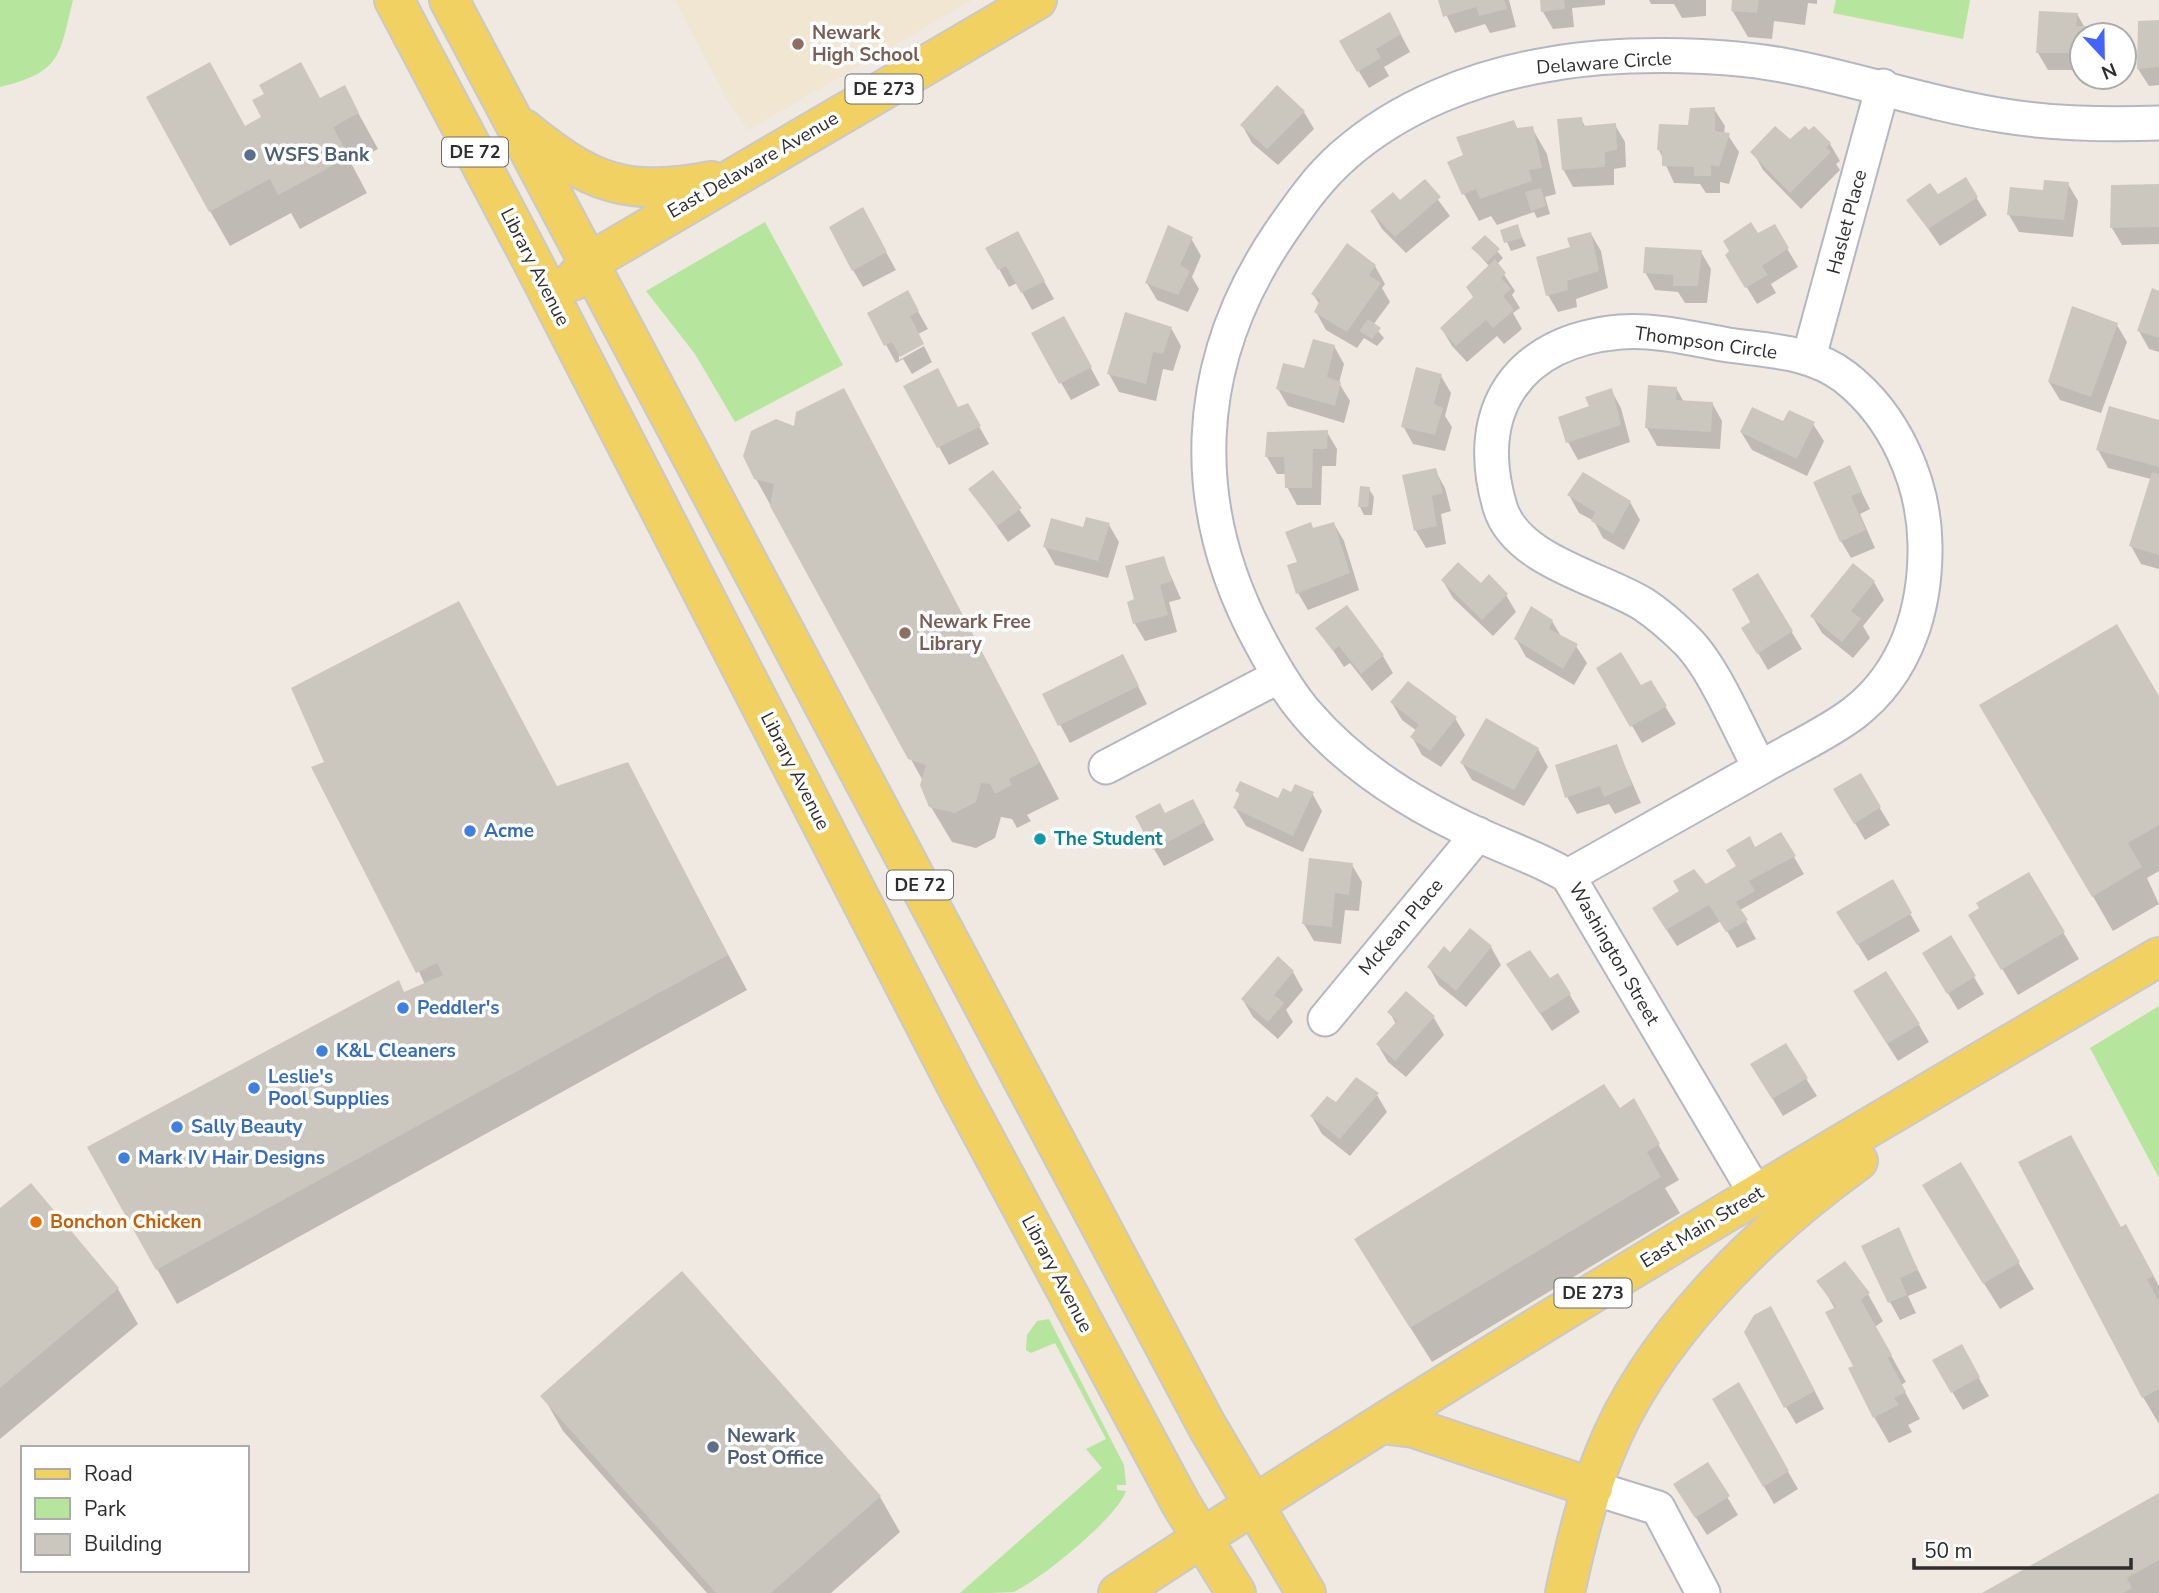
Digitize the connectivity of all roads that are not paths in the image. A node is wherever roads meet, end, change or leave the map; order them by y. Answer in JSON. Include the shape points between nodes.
{"nodes":[{"id":1,"x":394,"y":0,"type":"edge"},
{"id":2,"x":449,"y":0,"type":"edge"},
{"id":3,"x":1037,"y":0,"type":"edge"},
{"id":4,"x":1883,"y":86,"type":"junction"},
{"id":5,"x":512,"y":119,"type":"junction"},
{"id":6,"x":2159,"y":123,"type":"edge"},
{"id":7,"x":731,"y":177,"type":"junction"},
{"id":8,"x":588,"y":262,"type":"junction"},
{"id":9,"x":554,"y":305,"type":"junction"},
{"id":10,"x":1809,"y":357,"type":"junction"},
{"id":11,"x":1279,"y":676,"type":"junction"},
{"id":12,"x":1106,"y":767,"type":"dead end"},
{"id":13,"x":1760,"y":768,"type":"junction"},
{"id":14,"x":1478,"y":834,"type":"junction"},
{"id":15,"x":1568,"y":876,"type":"junction"},
{"id":16,"x":2159,"y":957,"type":"edge"},
{"id":17,"x":1325,"y":1019,"type":"dead end"},
{"id":18,"x":1939,"y":1087,"type":"junction"},
{"id":19,"x":1756,"y":1194,"type":"junction"},
{"id":20,"x":1381,"y":1424,"type":"junction"},
{"id":21,"x":1593,"y":1488,"type":"junction"},
{"id":22,"x":1252,"y":1507,"type":"junction"},
{"id":23,"x":1201,"y":1539,"type":"junction"},
{"id":24,"x":1118,"y":1593,"type":"edge"},
{"id":25,"x":1236,"y":1593,"type":"edge"},
{"id":26,"x":1306,"y":1593,"type":"edge"},
{"id":27,"x":1565,"y":1593,"type":"edge"},
{"id":28,"x":1703,"y":1593,"type":"edge"}],
"edges":[{"from":1,"to":9,"type":"main road","name":"Library Avenue","number":"DE 72"},
{"from":2,"to":5,"type":"main road","number":"DE 72"},
{"from":3,"to":7,"type":"main road","name":"East Delaware Avenue","number":"DE 273"},
{"from":4,"to":6,"type":"street","name":"Delaware Circle","via":[[1994,115],[2055,123]]},
{"from":4,"to":10,"type":"street","name":"Haslet Place"},
{"from":4,"to":11,"type":"street","name":"Delaware Circle","via":[[1765,63],[1654,56],[1556,63],[1505,73],[1444,94],[1391,121],[1341,158],[1306,195],[1247,287],[1228,330],[1216,377],[1208,458],[1219,537],[1234,590]]},
{"from":5,"to":7,"type":"main road","via":[[584,174],[607,181],[635,187],[678,187]]},
{"from":5,"to":8,"type":"main road","number":"DE 72"},
{"from":7,"to":8,"type":"main road","name":"East Delaware Avenue","number":"DE 273"},
{"from":8,"to":9,"type":"main road","name":"East Delaware Avenue","number":"DE 273"},
{"from":8,"to":22,"type":"main road","number":"DE 72"},
{"from":9,"to":23,"type":"main road","name":"Library Avenue","number":"DE 72","via":[[957,1087]]},
{"from":10,"to":13,"type":"street","name":"Thompson Circle","via":[[1845,377],[1887,425],[1906,456],[1922,509],[1925,577],[1911,637],[1875,692],[1853,713]]},
{"from":10,"to":13,"type":"street","name":"Thompson Circle","via":[[1640,332],[1582,339],[1532,361],[1510,383],[1497,416],[1493,448],[1493,480],[1502,513],[1520,538],[1553,561],[1642,603],[1689,642]]},
{"from":11,"to":12,"type":"street"},
{"from":11,"to":14,"type":"street","name":"Washington Street","via":[[1304,712],[1364,769]]},
{"from":13,"to":15,"type":"street","name":"Thompson Circle"},
{"from":14,"to":15,"type":"street","name":"Washington Street"},
{"from":14,"to":17,"type":"street","name":"McKean Place"},
{"from":15,"to":19,"type":"street","name":"Washington Street"},
{"from":16,"to":18,"type":"main road","name":"East Main Street","number":"DE 273"},
{"from":18,"to":19,"type":"main road","name":"East Main Street","number":"DE 273"},
{"from":18,"to":21,"type":"main road","via":[[1899,1131],[1783,1219],[1694,1312],[1634,1396]]},
{"from":19,"to":20,"type":"main road","name":"East Main Street","number":"DE 273"},
{"from":20,"to":21,"type":"main road","via":[[1414,1428]]},
{"from":20,"to":22,"type":"main road","name":"East Main Street","number":"DE 273"},
{"from":21,"to":27,"type":"main road"},
{"from":21,"to":28,"type":"street","via":[[1658,1508]]},
{"from":22,"to":23,"type":"main road","number":"DE 273"},
{"from":22,"to":26,"type":"main road"},
{"from":23,"to":24,"type":"main road","number":"DE 273"},
{"from":23,"to":25,"type":"main road","name":"Library Avenue"}]}
